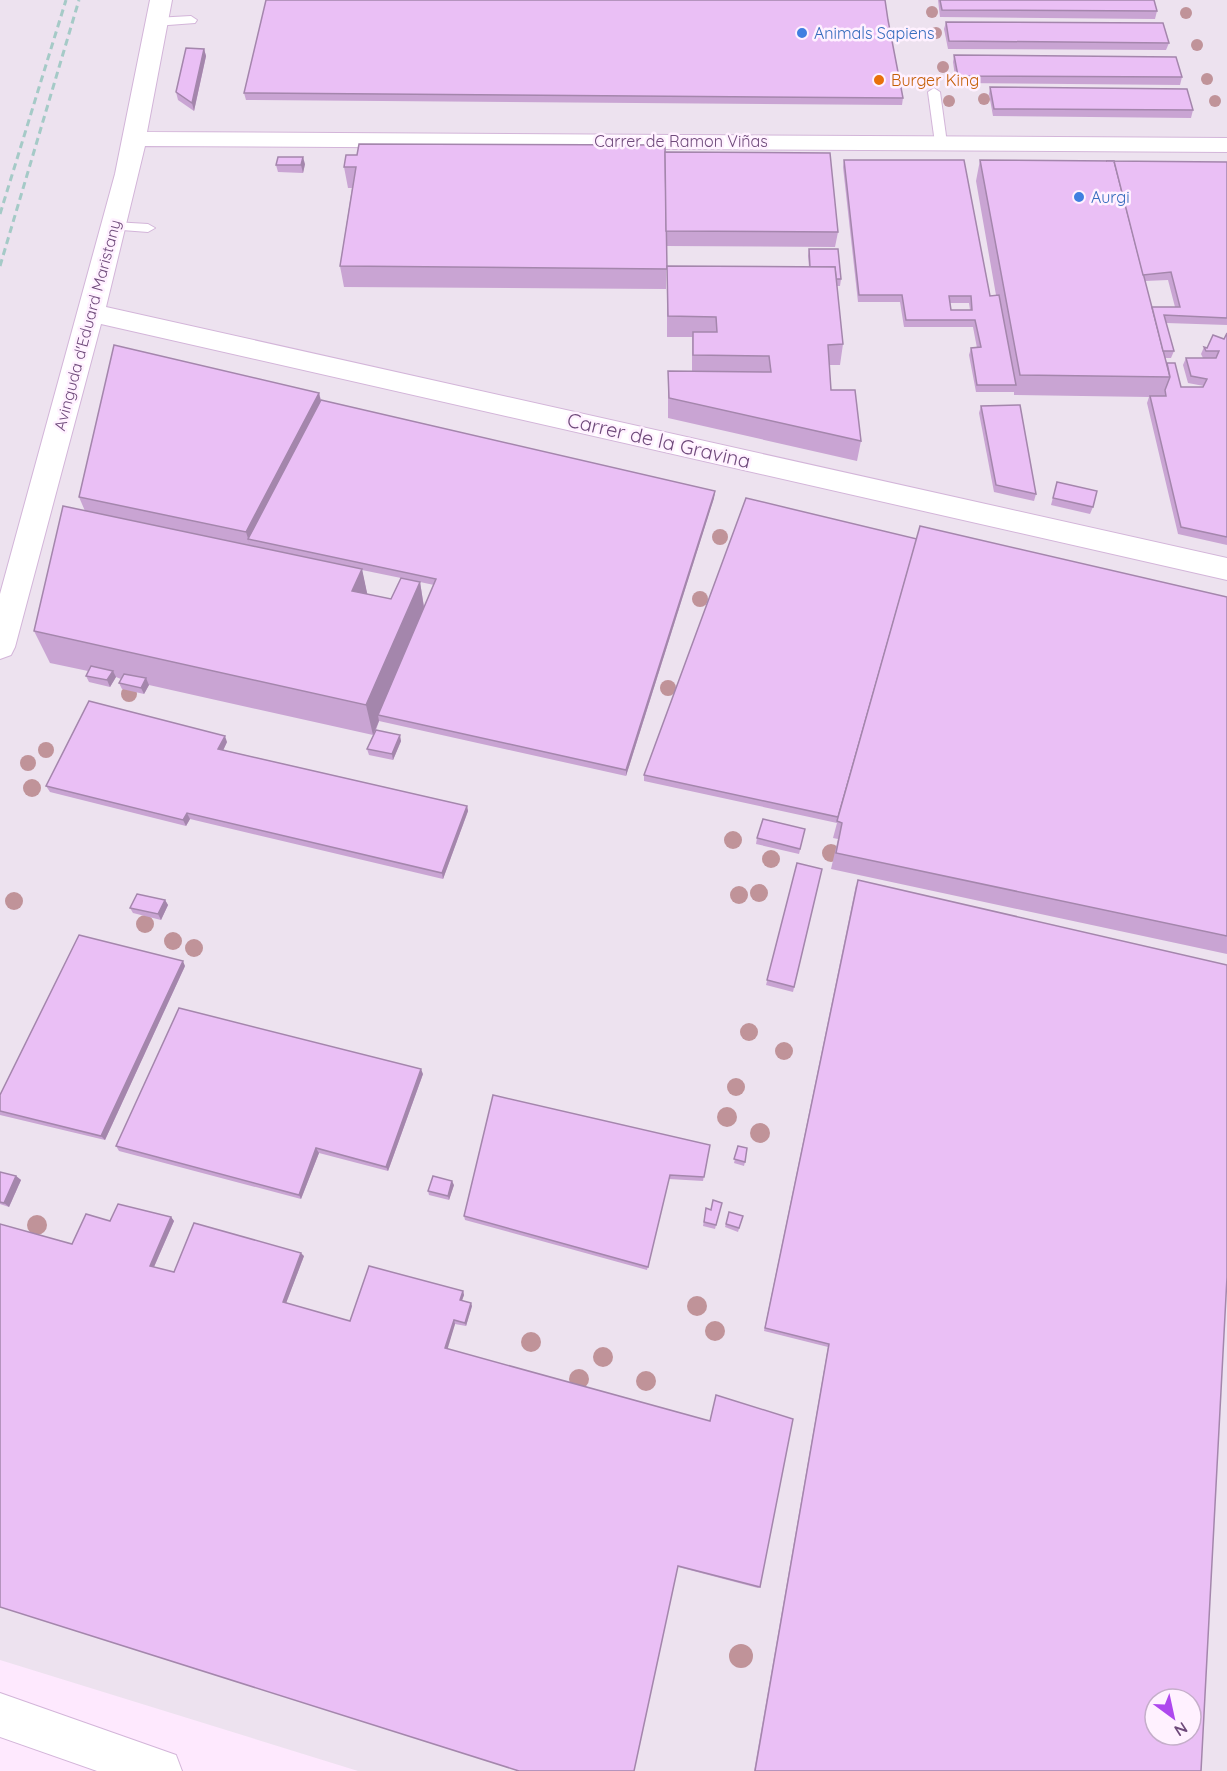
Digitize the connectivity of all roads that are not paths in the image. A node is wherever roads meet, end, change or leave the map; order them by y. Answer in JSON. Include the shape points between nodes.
{"nodes":[{"id":1,"x":161,"y":0,"type":"edge"},
{"id":2,"x":191,"y":20,"type":"dead end"},
{"id":3,"x":155,"y":22,"type":"junction"},
{"id":4,"x":934,"y":92,"type":"dead end"},
{"id":5,"x":135,"y":140,"type":"junction"},
{"id":6,"x":941,"y":143,"type":"junction"},
{"id":7,"x":1227,"y":145,"type":"edge"},
{"id":8,"x":114,"y":226,"type":"junction"},
{"id":9,"x":148,"y":228,"type":"dead end"},
{"id":10,"x":91,"y":314,"type":"junction"},
{"id":11,"x":1227,"y":569,"type":"edge"},
{"id":12,"x":0,"y":647,"type":"edge"},
{"id":13,"x":0,"y":1715,"type":"edge"},
{"id":14,"x":160,"y":1771,"type":"edge"}],
"edges":[{"from":1,"to":3,"type":"street","name":"Avinguda d'Eduard Maristany"},
{"from":2,"to":3,"type":"lane"},
{"from":3,"to":5,"type":"street","name":"Avinguda d'Eduard Maristany"},
{"from":4,"to":6,"type":"lane"},
{"from":5,"to":6,"type":"street","name":"Carrer de Ramon Viñas"},
{"from":5,"to":8,"type":"street","name":"Avinguda d'Eduard Maristany"},
{"from":6,"to":7,"type":"street","name":"Carrer de Ramon Viñas"},
{"from":8,"to":9,"type":"lane"},
{"from":8,"to":10,"type":"street","name":"Avinguda d'Eduard Maristany"},
{"from":10,"to":11,"type":"street","name":"Carrer de la Gravina"},
{"from":10,"to":12,"type":"street","name":"Avinguda d'Eduard Maristany"},
{"from":13,"to":14,"type":"street"}]}
